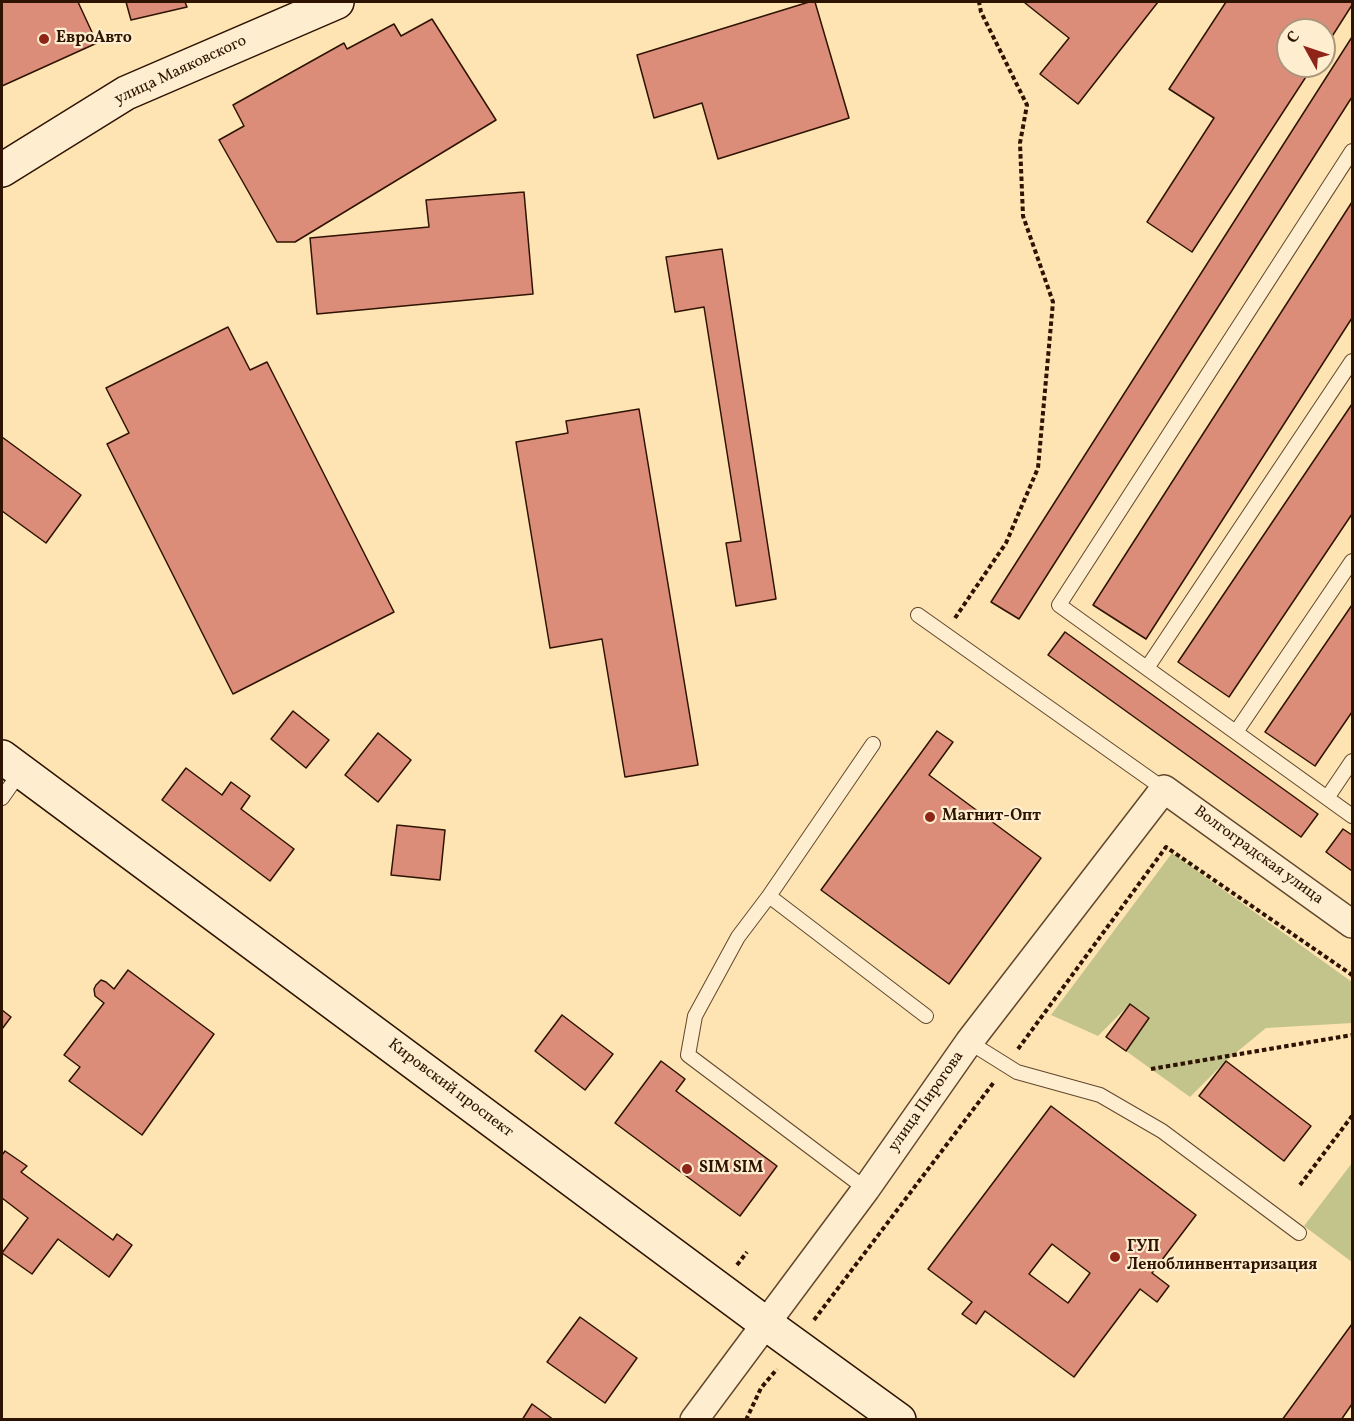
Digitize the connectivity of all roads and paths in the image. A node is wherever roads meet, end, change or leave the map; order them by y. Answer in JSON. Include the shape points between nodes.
{"nodes":[{"id":1,"x":337,"y":2,"type":"edge"},
{"id":2,"x":979,"y":2,"type":"edge"},
{"id":3,"x":1353,"y":151,"type":"edge"},
{"id":4,"x":2,"y":170,"type":"edge"},
{"id":5,"x":1353,"y":361,"type":"edge"},
{"id":6,"x":1353,"y":561,"type":"edge"},
{"id":7,"x":918,"y":615,"type":"dead end"},
{"id":8,"x":945,"y":634,"type":"junction"},
{"id":9,"x":1147,"y":668,"type":"junction"},
{"id":10,"x":1236,"y":732,"type":"junction"},
{"id":11,"x":873,"y":744,"type":"dead end"},
{"id":12,"x":1353,"y":761,"type":"edge"},
{"id":13,"x":11,"y":764,"type":"edge"},
{"id":14,"x":1164,"y":789,"type":"junction"},
{"id":15,"x":2,"y":798,"type":"edge"},
{"id":16,"x":1327,"y":798,"type":"junction"},
{"id":17,"x":1353,"y":816,"type":"edge"},
{"id":18,"x":769,"y":896,"type":"junction"},
{"id":19,"x":1353,"y":924,"type":"edge"},
{"id":20,"x":1353,"y":975,"type":"edge"},
{"id":21,"x":926,"y":1016,"type":"dead end"},
{"id":22,"x":1353,"y":1035,"type":"edge"},
{"id":23,"x":969,"y":1042,"type":"junction"},
{"id":24,"x":1006,"y":1065,"type":"junction"},
{"id":25,"x":1151,"y":1069,"type":"dead end"},
{"id":26,"x":1353,"y":1116,"type":"edge"},
{"id":27,"x":1300,"y":1185,"type":"dead end"},
{"id":28,"x":866,"y":1189,"type":"junction"},
{"id":29,"x":1299,"y":1233,"type":"dead end"},
{"id":30,"x":823,"y":1307,"type":"dead end"},
{"id":31,"x":765,"y":1323,"type":"junction"},
{"id":32,"x":694,"y":1419,"type":"edge"},
{"id":33,"x":899,"y":1419,"type":"edge"}],
"edges":[{"from":1,"to":4,"type":"main road","name":"улица Маяковского","via":[[126,93]]},
{"from":2,"to":8,"type":"path","via":[[1028,105],[1020,143],[1023,216],[1053,302],[1038,468],[1006,543]]},
{"from":3,"to":9,"type":"lane","via":[[1059,605]]},
{"from":5,"to":9,"type":"lane"},
{"from":6,"to":10,"type":"lane"},
{"from":7,"to":8,"type":"lane"},
{"from":8,"to":14,"type":"lane"},
{"from":9,"to":10,"type":"lane"},
{"from":10,"to":16,"type":"lane"},
{"from":11,"to":18,"type":"lane"},
{"from":12,"to":16,"type":"lane"},
{"from":13,"to":15,"type":"lane"},
{"from":13,"to":31,"type":"main road","name":"Кировский проспект"},
{"from":14,"to":19,"type":"street","name":"Волгоградская улица"},
{"from":14,"to":23,"type":"street","name":"улица Пирогова"},
{"from":16,"to":17,"type":"lane"},
{"from":18,"to":21,"type":"lane"},
{"from":18,"to":28,"type":"lane","via":[[738,937],[695,1016],[688,1055]]},
{"from":20,"to":24,"type":"path","via":[[1166,847]]},
{"from":22,"to":25,"type":"path"},
{"from":23,"to":24,"type":"lane"},
{"from":23,"to":28,"type":"street","name":"улица Пирогова"},
{"from":24,"to":29,"type":"lane","via":[[1017,1072],[1100,1095],[1162,1131]]},
{"from":24,"to":30,"type":"path"},
{"from":26,"to":27,"type":"path"},
{"from":28,"to":31,"type":"street","name":"улица Пирогова"},
{"from":31,"to":32,"type":"street","name":"улица Пирогова"},
{"from":31,"to":33,"type":"main road","name":"Кировский проспект"}]}
